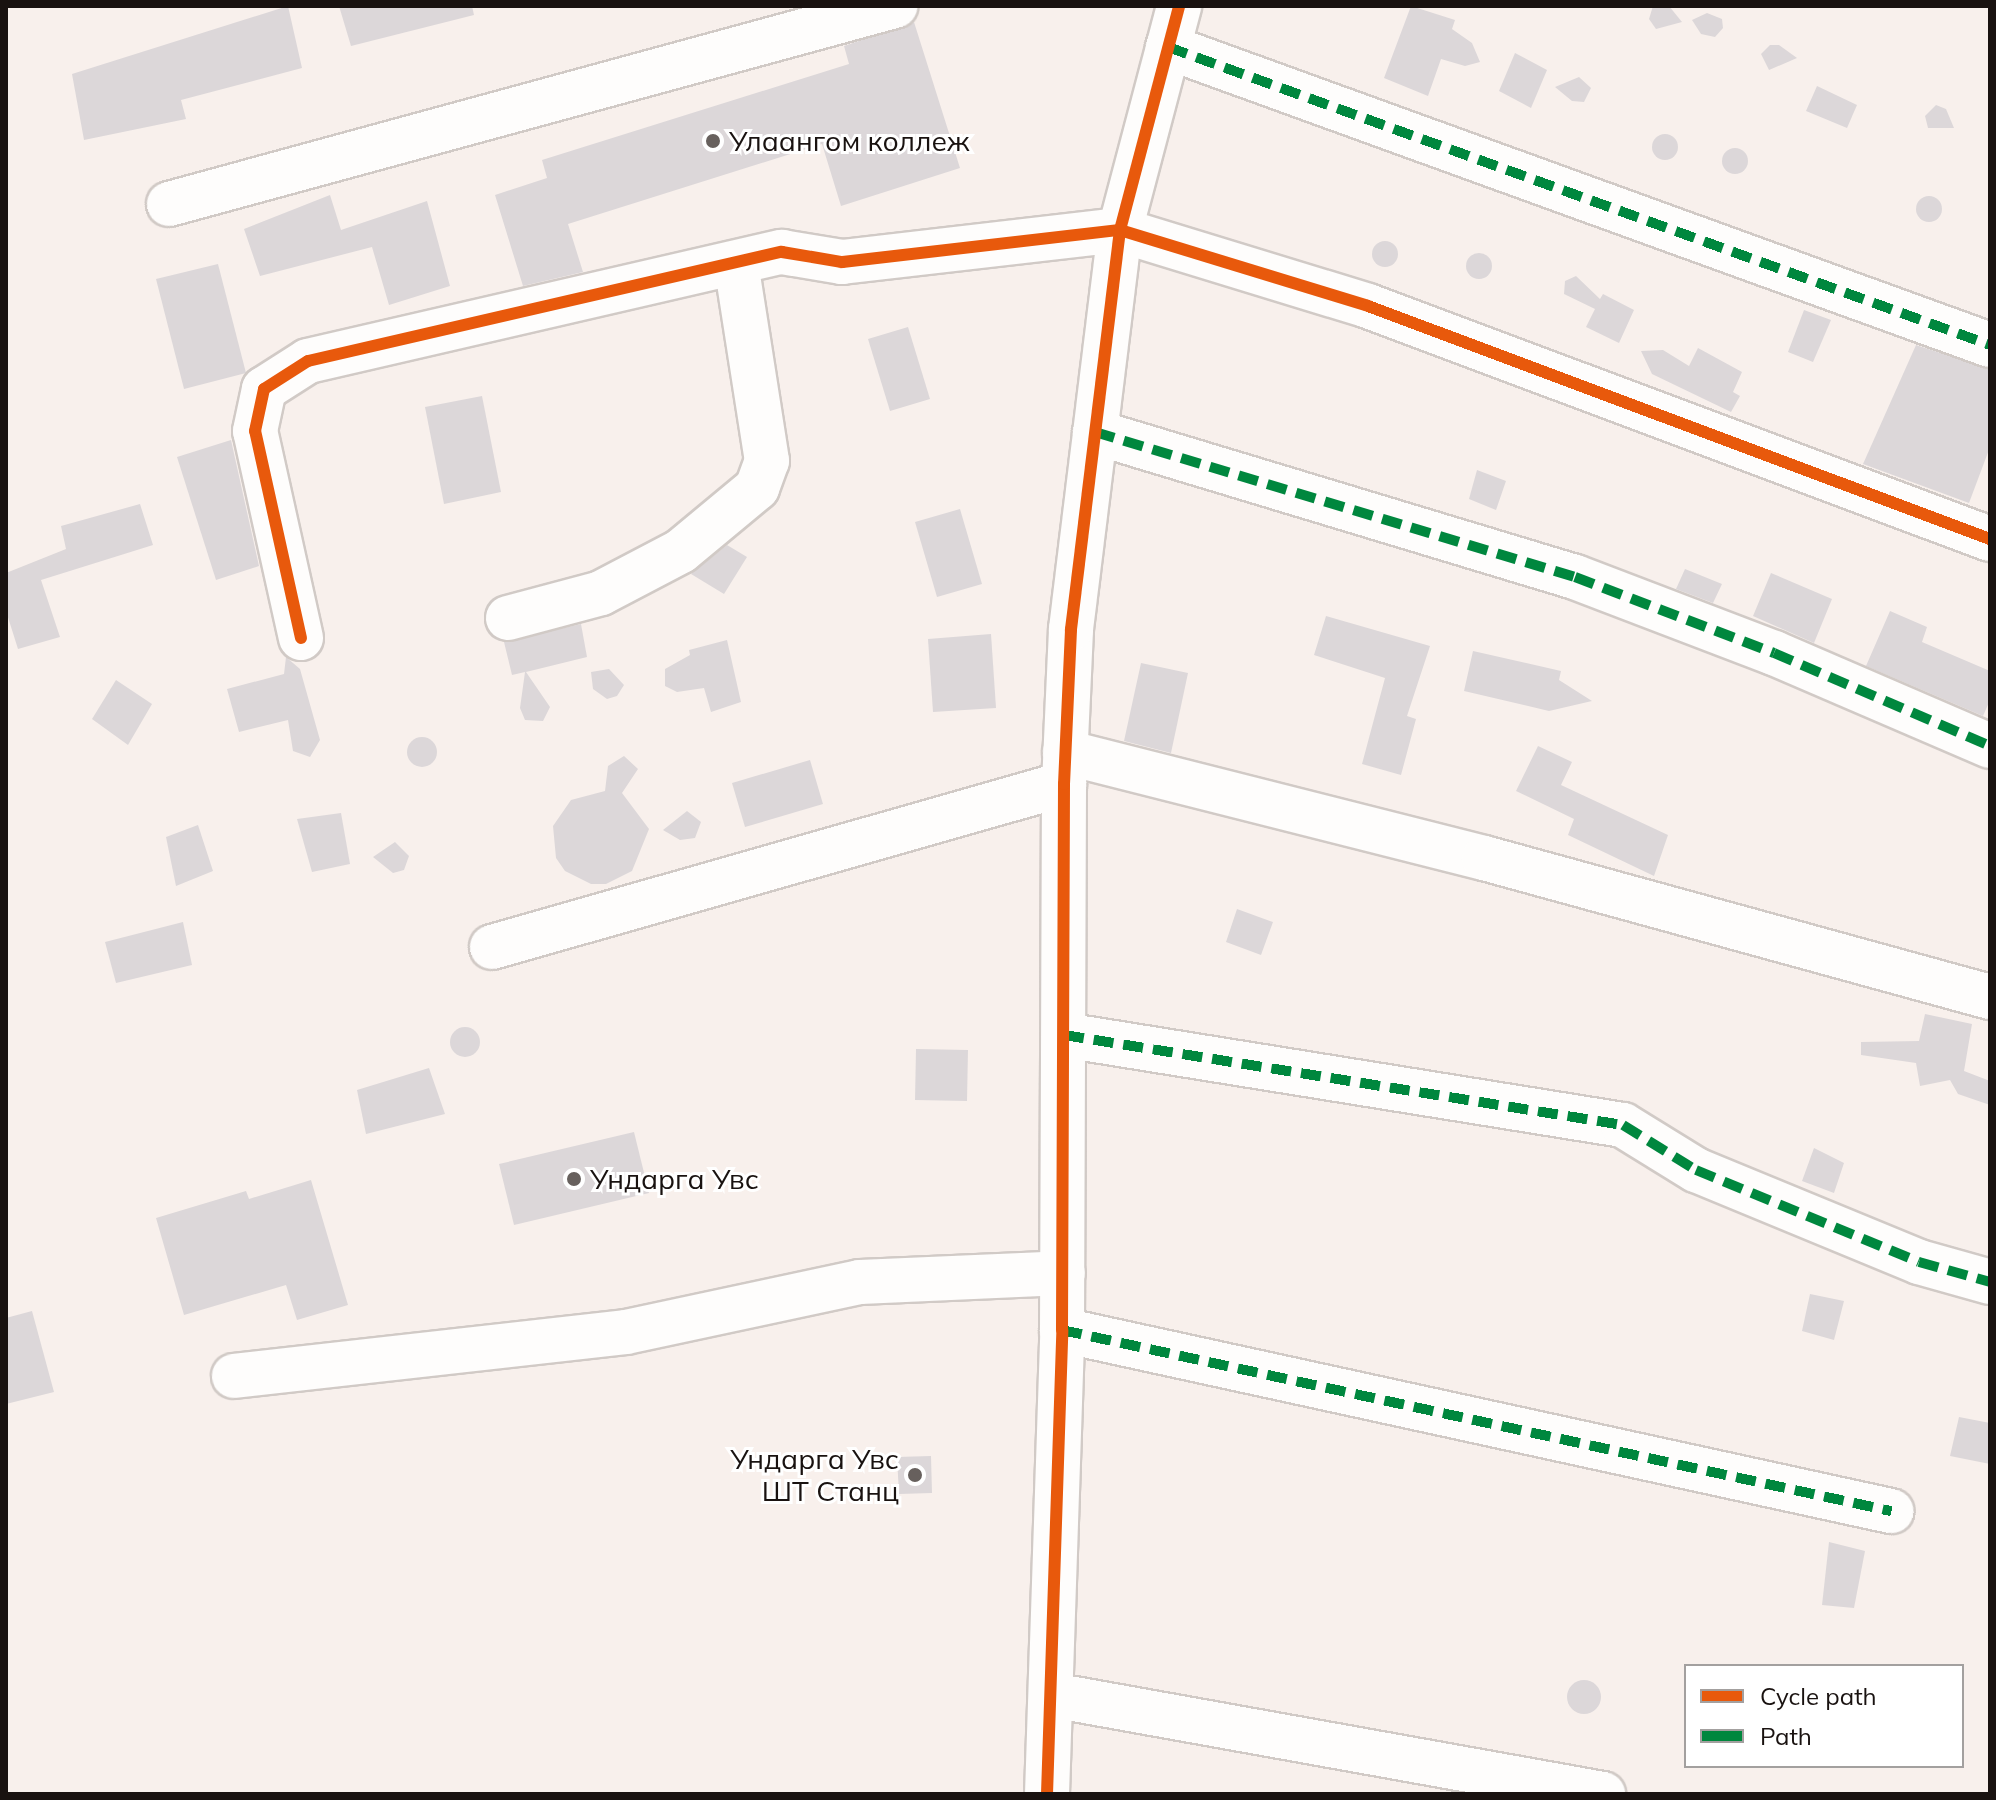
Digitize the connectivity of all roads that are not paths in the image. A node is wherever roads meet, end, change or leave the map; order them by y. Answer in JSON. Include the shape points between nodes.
{"nodes":[{"id":1,"x":895,"y":6,"type":"edge"},
{"id":2,"x":1179,"y":6,"type":"edge"},
{"id":3,"x":1168,"y":47,"type":"junction"},
{"id":4,"x":169,"y":204,"type":"dead end"},
{"id":5,"x":1120,"y":230,"type":"junction"},
{"id":6,"x":736,"y":264,"type":"junction"},
{"id":7,"x":1990,"y":345,"type":"edge"},
{"id":8,"x":1095,"y":432,"type":"junction"},
{"id":9,"x":1990,"y":539,"type":"edge"},
{"id":10,"x":508,"y":618,"type":"dead end"},
{"id":11,"x":301,"y":638,"type":"dead end"},
{"id":12,"x":1990,"y":746,"type":"edge"},
{"id":13,"x":1065,"y":768,"type":"junction"},
{"id":14,"x":492,"y":947,"type":"dead end"},
{"id":15,"x":1990,"y":997,"type":"edge"},
{"id":16,"x":1064,"y":1035,"type":"junction"},
{"id":17,"x":1063,"y":1273,"type":"junction"},
{"id":18,"x":1990,"y":1282,"type":"edge"},
{"id":19,"x":1062,"y":1330,"type":"junction"},
{"id":20,"x":234,"y":1376,"type":"dead end"},
{"id":21,"x":1891,"y":1511,"type":"dead end"},
{"id":22,"x":1052,"y":1695,"type":"junction"},
{"id":23,"x":1047,"y":1794,"type":"edge"},
{"id":24,"x":1603,"y":1794,"type":"edge"}],
"edges":[{"from":1,"to":4,"type":"street"},
{"from":2,"to":3,"type":"street"},
{"from":3,"to":5,"type":"street"},
{"from":3,"to":7,"type":"street"},
{"from":5,"to":6,"type":"street","via":[[842,262],[782,252]]},
{"from":5,"to":8,"type":"street"},
{"from":5,"to":9,"type":"street","via":[[1382,311]]},
{"from":6,"to":10,"type":"street","via":[[767,461],[757,488],[681,551],[601,593]]},
{"from":6,"to":11,"type":"street","via":[[308,361],[264,389],[255,431]]},
{"from":8,"to":12,"type":"street","via":[[1575,577],[1774,653]]},
{"from":8,"to":13,"type":"street","via":[[1081,517]]},
{"from":13,"to":14,"type":"street"},
{"from":13,"to":15,"type":"street","via":[[1484,858]]},
{"from":13,"to":16,"type":"street"},
{"from":16,"to":17,"type":"street"},
{"from":16,"to":18,"type":"street","via":[[1623,1125],[1696,1170],[1919,1262]]},
{"from":17,"to":19,"type":"street"},
{"from":17,"to":20,"type":"street","via":[[860,1282],[626,1332]]},
{"from":19,"to":21,"type":"street"},
{"from":19,"to":22,"type":"street"},
{"from":22,"to":23,"type":"street"},
{"from":22,"to":24,"type":"street"}]}
